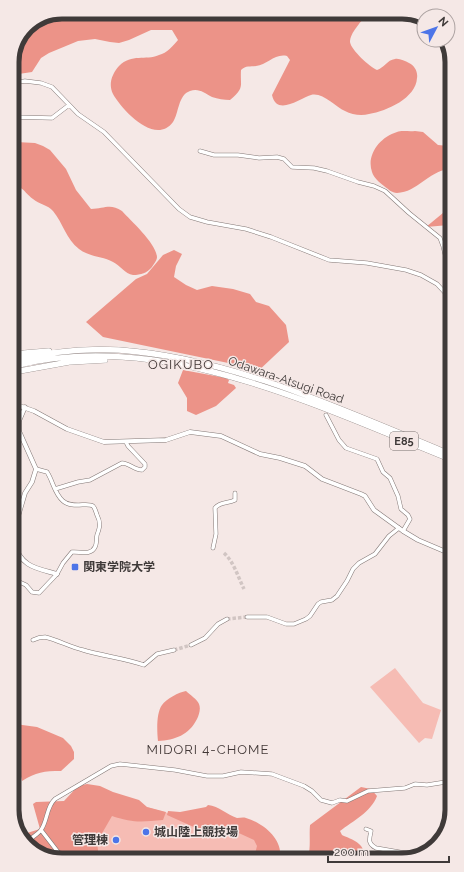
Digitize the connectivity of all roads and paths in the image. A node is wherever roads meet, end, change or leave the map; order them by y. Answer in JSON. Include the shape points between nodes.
{"nodes":[{"id":1,"x":19,"y":82,"type":"edge"},
{"id":2,"x":69,"y":105,"type":"junction"},
{"id":3,"x":19,"y":117,"type":"edge"},
{"id":4,"x":200,"y":151,"type":"dead end"},
{"id":5,"x":445,"y":254,"type":"edge"},
{"id":6,"x":445,"y":293,"type":"edge"},
{"id":7,"x":146,"y":359,"type":"junction"},
{"id":8,"x":19,"y":361,"type":"edge"},
{"id":9,"x":19,"y":362,"type":"edge"},
{"id":10,"x":19,"y":371,"type":"edge"},
{"id":11,"x":19,"y":405,"type":"edge"},
{"id":12,"x":25,"y":407,"type":"junction"},
{"id":13,"x":326,"y":415,"type":"dead end"},
{"id":14,"x":360,"y":420,"type":"junction"},
{"id":15,"x":126,"y":442,"type":"junction"},
{"id":16,"x":445,"y":452,"type":"edge"},
{"id":17,"x":445,"y":457,"type":"edge"},
{"id":18,"x":36,"y":469,"type":"junction"},
{"id":19,"x":55,"y":489,"type":"junction"},
{"id":20,"x":236,"y":494,"type":"dead end"},
{"id":21,"x":19,"y":513,"type":"edge"},
{"id":22,"x":401,"y":529,"type":"junction"},
{"id":23,"x":213,"y":548,"type":"dead end"},
{"id":24,"x":445,"y":551,"type":"edge"},
{"id":25,"x":19,"y":554,"type":"edge"},
{"id":26,"x":57,"y":574,"type":"junction"},
{"id":27,"x":19,"y":582,"type":"edge"},
{"id":28,"x":247,"y":617,"type":"tunnel mouth"},
{"id":29,"x":227,"y":619,"type":"tunnel mouth"},
{"id":30,"x":33,"y":640,"type":"dead end"},
{"id":31,"x":191,"y":645,"type":"tunnel mouth"},
{"id":32,"x":174,"y":650,"type":"tunnel mouth"},
{"id":33,"x":445,"y":782,"type":"edge"},
{"id":34,"x":366,"y":829,"type":"dead end"},
{"id":35,"x":41,"y":830,"type":"junction"},
{"id":36,"x":30,"y":839,"type":"edge"},
{"id":37,"x":58,"y":853,"type":"edge"},
{"id":38,"x":404,"y":853,"type":"edge"}],
"edges":[{"from":1,"to":2,"type":"street","via":[[41,83],[52,87]]},
{"from":2,"to":3,"type":"street","via":[[52,118]]},
{"from":2,"to":6,"type":"street","via":[[104,132],[179,209],[190,217],[246,229],[329,260],[406,270],[437,284]]},
{"from":4,"to":5,"type":"street","via":[[214,155],[276,157],[284,159],[292,167],[328,171],[374,186],[385,191],[440,238]]},
{"from":7,"to":9,"type":"highway","name":"Odawara-Atsugi Road","number":"E85","via":[[96,356]]},
{"from":7,"to":10,"type":"highway","via":[[69,362]]},
{"from":7,"to":14,"type":"highway","name":"Odawara-Atsugi Road","number":"E85","via":[[228,376]]},
{"from":8,"to":14,"type":"highway","name":"Odawara-Atsugi Road","number":"E85","via":[[71,351],[119,350],[150,354],[210,366],[260,380]]},
{"from":11,"to":12,"type":"street"},
{"from":12,"to":15,"type":"street","via":[[60,426],[100,442]]},
{"from":12,"to":18,"type":"street","via":[[19,421],[19,431]]},
{"from":13,"to":22,"type":"street","via":[[346,448],[377,459],[383,472],[390,478],[401,509],[410,519]]},
{"from":14,"to":16,"type":"highway","name":"Odawara-Atsugi Road","number":"E85"},
{"from":14,"to":17,"type":"highway","name":"Odawara-Atsugi Road","number":"E85"},
{"from":15,"to":19,"type":"street","via":[[144,462],[146,466],[142,470],[122,463],[90,480]]},
{"from":15,"to":22,"type":"street","via":[[166,440],[190,432],[226,437],[260,454],[304,466],[322,479],[365,496],[374,510]]},
{"from":18,"to":19,"type":"street","via":[[47,472]]},
{"from":18,"to":21,"type":"street"},
{"from":19,"to":26,"type":"street","via":[[65,503],[92,506],[100,525],[93,550],[72,552]]},
{"from":20,"to":23,"type":"street","via":[[235,500],[219,503],[214,508],[216,534]]},
{"from":22,"to":24,"type":"street","via":[[418,540]]},
{"from":22,"to":28,"type":"street","via":[[389,536],[375,554],[353,569],[337,596],[318,604],[306,619],[286,624],[267,617]]},
{"from":25,"to":26,"type":"street","via":[[25,563],[32,567]]},
{"from":26,"to":27,"type":"street","via":[[39,593],[32,592]]},
{"from":29,"to":31,"type":"street","via":[[218,624],[205,638]]},
{"from":30,"to":32,"type":"street","via":[[45,638],[144,665],[157,654]]},
{"from":33,"to":35,"type":"street","via":[[368,791],[347,801],[332,803],[321,800],[304,786],[272,774],[241,772],[207,776],[116,764],[50,803]]},
{"from":34,"to":38,"type":"street","via":[[371,831],[369,838],[372,846]]},
{"from":35,"to":36,"type":"street"},
{"from":35,"to":37,"type":"street"}]}
